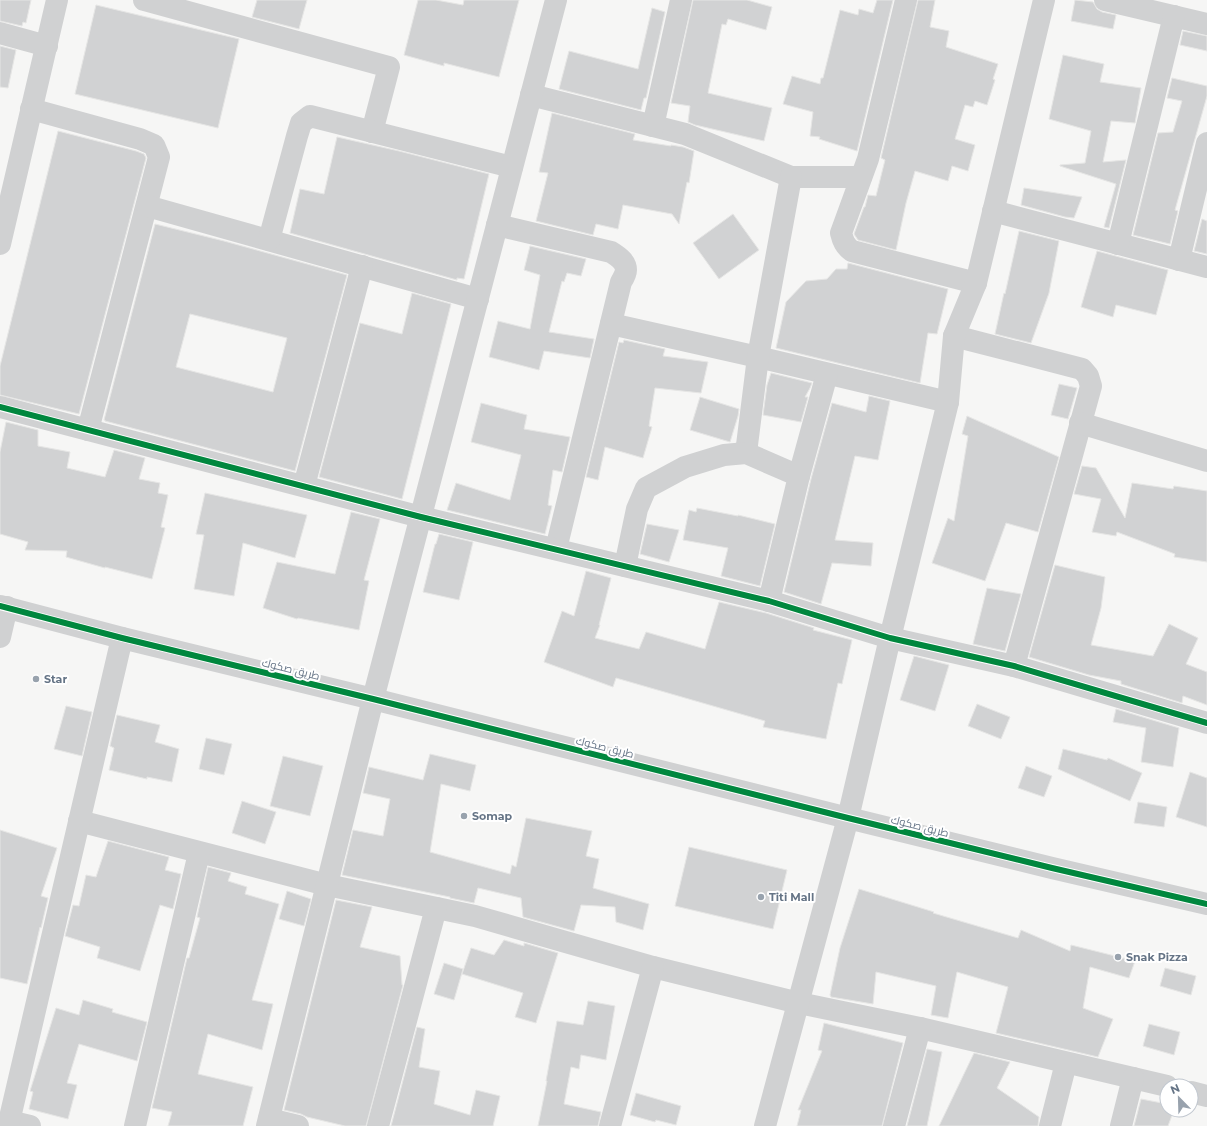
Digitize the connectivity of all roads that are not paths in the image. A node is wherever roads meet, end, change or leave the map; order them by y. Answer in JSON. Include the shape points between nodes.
{"nodes":[{"id":1,"x":57,"y":0,"type":"edge"},
{"id":2,"x":144,"y":0,"type":"edge"},
{"id":3,"x":556,"y":0,"type":"edge"},
{"id":4,"x":681,"y":0,"type":"edge"},
{"id":5,"x":906,"y":0,"type":"edge"},
{"id":6,"x":1044,"y":0,"type":"edge"},
{"id":7,"x":1105,"y":0,"type":"edge"},
{"id":8,"x":183,"y":5,"type":"edge"},
{"id":9,"x":1174,"y":16,"type":"junction"},
{"id":10,"x":1207,"y":24,"type":"edge"},
{"id":11,"x":0,"y":33,"type":"edge"},
{"id":12,"x":46,"y":46,"type":"junction"},
{"id":13,"x":531,"y":95,"type":"junction"},
{"id":14,"x":32,"y":110,"type":"junction"},
{"id":15,"x":653,"y":126,"type":"junction"},
{"id":16,"x":372,"y":132,"type":"junction"},
{"id":17,"x":1207,"y":143,"type":"edge"},
{"id":18,"x":512,"y":167,"type":"junction"},
{"id":19,"x":8,"y":172,"type":"edge"},
{"id":20,"x":791,"y":177,"type":"junction"},
{"id":21,"x":861,"y":177,"type":"junction"},
{"id":22,"x":147,"y":206,"type":"junction"},
{"id":23,"x":993,"y":211,"type":"junction"},
{"id":24,"x":497,"y":225,"type":"junction"},
{"id":25,"x":269,"y":240,"type":"junction"},
{"id":26,"x":0,"y":244,"type":"edge"},
{"id":27,"x":1118,"y":244,"type":"junction"},
{"id":28,"x":1179,"y":260,"type":"junction"},
{"id":29,"x":362,"y":266,"type":"junction"},
{"id":30,"x":1207,"y":267,"type":"edge"},
{"id":31,"x":976,"y":283,"type":"junction"},
{"id":32,"x":478,"y":298,"type":"junction"},
{"id":33,"x":611,"y":324,"type":"junction"},
{"id":34,"x":954,"y":336,"type":"junction"},
{"id":35,"x":758,"y":357,"type":"junction"},
{"id":36,"x":827,"y":374,"type":"junction"},
{"id":37,"x":948,"y":402,"type":"junction"},
{"id":38,"x":0,"y":407,"type":"edge"},
{"id":39,"x":1080,"y":423,"type":"junction"},
{"id":40,"x":88,"y":430,"type":"junction"},
{"id":41,"x":746,"y":453,"type":"junction"},
{"id":42,"x":1207,"y":461,"type":"edge"},
{"id":43,"x":799,"y":476,"type":"junction"},
{"id":44,"x":304,"y":486,"type":"junction"},
{"id":45,"x":420,"y":516,"type":"junction"},
{"id":46,"x":556,"y":549,"type":"junction"},
{"id":47,"x":625,"y":566,"type":"junction"},
{"id":48,"x":769,"y":601,"type":"junction"},
{"id":49,"x":4,"y":606,"type":"edge"},
{"id":50,"x":0,"y":637,"type":"edge"},
{"id":51,"x":122,"y":638,"type":"junction"},
{"id":52,"x":890,"y":638,"type":"junction"},
{"id":53,"x":1014,"y":666,"type":"junction"},
{"id":54,"x":373,"y":699,"type":"junction"},
{"id":55,"x":1207,"y":723,"type":"edge"},
{"id":56,"x":848,"y":818,"type":"junction"},
{"id":57,"x":79,"y":821,"type":"junction"},
{"id":58,"x":199,"y":853,"type":"junction"},
{"id":59,"x":326,"y":885,"type":"junction"},
{"id":60,"x":1207,"y":904,"type":"edge"},
{"id":61,"x":436,"y":908,"type":"junction"},
{"id":62,"x":653,"y":967,"type":"junction"},
{"id":63,"x":799,"y":1003,"type":"junction"},
{"id":64,"x":920,"y":1028,"type":"junction"},
{"id":65,"x":1066,"y":1063,"type":"junction"},
{"id":66,"x":1133,"y":1078,"type":"junction"},
{"id":67,"x":1159,"y":1084,"type":"edge"},
{"id":68,"x":268,"y":1123,"type":"edge"},
{"id":69,"x":8,"y":1124,"type":"edge"},
{"id":70,"x":30,"y":1126,"type":"edge"},
{"id":71,"x":135,"y":1126,"type":"edge"},
{"id":72,"x":298,"y":1126,"type":"edge"},
{"id":73,"x":378,"y":1126,"type":"edge"},
{"id":74,"x":610,"y":1126,"type":"edge"},
{"id":75,"x":765,"y":1126,"type":"edge"},
{"id":76,"x":894,"y":1126,"type":"edge"},
{"id":77,"x":1050,"y":1126,"type":"edge"},
{"id":78,"x":1120,"y":1126,"type":"edge"}],
"edges":[{"from":1,"to":12,"type":"street"},
{"from":2,"to":8,"type":"street"},
{"from":3,"to":13,"type":"street"},
{"from":4,"to":15,"type":"street"},
{"from":5,"to":21,"type":"street","via":[[868,159]]},
{"from":6,"to":23,"type":"street"},
{"from":7,"to":9,"type":"street"},
{"from":8,"to":16,"type":"street","via":[[389,67]]},
{"from":9,"to":10,"type":"street"},
{"from":9,"to":27,"type":"street"},
{"from":11,"to":12,"type":"street"},
{"from":12,"to":14,"type":"street"},
{"from":13,"to":15,"type":"street"},
{"from":13,"to":18,"type":"street"},
{"from":14,"to":19,"type":"street"},
{"from":14,"to":22,"type":"street","via":[[154,145],[158,157]]},
{"from":15,"to":20,"type":"street","via":[[685,134]]},
{"from":16,"to":18,"type":"street"},
{"from":16,"to":25,"type":"street","via":[[310,116],[301,123]]},
{"from":17,"to":28,"type":"street"},
{"from":18,"to":24,"type":"street"},
{"from":19,"to":26,"type":"street"},
{"from":20,"to":21,"type":"street"},
{"from":20,"to":35,"type":"street"},
{"from":21,"to":31,"type":"street","via":[[841,233],[846,247],[852,251]]},
{"from":22,"to":25,"type":"street"},
{"from":22,"to":40,"type":"street"},
{"from":23,"to":27,"type":"street"},
{"from":23,"to":31,"type":"street"},
{"from":24,"to":32,"type":"street"},
{"from":24,"to":33,"type":"street","via":[[611,252],[619,257],[626,269]]},
{"from":25,"to":29,"type":"street"},
{"from":27,"to":28,"type":"street"},
{"from":28,"to":30,"type":"street"},
{"from":29,"to":32,"type":"street"},
{"from":29,"to":44,"type":"street"},
{"from":31,"to":34,"type":"street"},
{"from":32,"to":45,"type":"street"},
{"from":33,"to":35,"type":"street"},
{"from":33,"to":46,"type":"street"},
{"from":34,"to":37,"type":"street"},
{"from":34,"to":39,"type":"street","via":[[1082,369],[1088,376],[1090,386]]},
{"from":35,"to":36,"type":"street"},
{"from":35,"to":41,"type":"street"},
{"from":36,"to":37,"type":"street"},
{"from":36,"to":43,"type":"street"},
{"from":37,"to":52,"type":"street"},
{"from":38,"to":40,"type":"street"},
{"from":39,"to":42,"type":"street"},
{"from":39,"to":53,"type":"street"},
{"from":40,"to":44,"type":"street"},
{"from":41,"to":43,"type":"street"},
{"from":41,"to":47,"type":"street","via":[[724,455],[685,467],[646,488],[637,509]]},
{"from":43,"to":48,"type":"street"},
{"from":44,"to":45,"type":"street"},
{"from":45,"to":46,"type":"street"},
{"from":45,"to":54,"type":"street"},
{"from":46,"to":47,"type":"street"},
{"from":47,"to":48,"type":"street"},
{"from":48,"to":52,"type":"street"},
{"from":49,"to":50,"type":"street"},
{"from":49,"to":51,"type":"street","name":"طريق صكوك"},
{"from":51,"to":54,"type":"street","name":"طريق صكوك"},
{"from":51,"to":57,"type":"street"},
{"from":52,"to":53,"type":"street"},
{"from":52,"to":56,"type":"street"},
{"from":53,"to":55,"type":"street"},
{"from":54,"to":56,"type":"street","name":"طريق صكوك"},
{"from":54,"to":59,"type":"street"},
{"from":56,"to":60,"type":"street","name":"طريق صكوك"},
{"from":56,"to":63,"type":"street"},
{"from":57,"to":58,"type":"street"},
{"from":57,"to":69,"type":"street"},
{"from":58,"to":59,"type":"street"},
{"from":58,"to":71,"type":"street"},
{"from":59,"to":61,"type":"street"},
{"from":59,"to":68,"type":"street"},
{"from":61,"to":62,"type":"street","via":[[475,916]]},
{"from":61,"to":73,"type":"street"},
{"from":62,"to":63,"type":"street"},
{"from":62,"to":74,"type":"street"},
{"from":63,"to":64,"type":"street"},
{"from":63,"to":75,"type":"street"},
{"from":64,"to":65,"type":"street"},
{"from":64,"to":76,"type":"street"},
{"from":65,"to":66,"type":"street"},
{"from":65,"to":77,"type":"street"},
{"from":66,"to":67,"type":"street"},
{"from":66,"to":78,"type":"street"},
{"from":68,"to":72,"type":"street"},
{"from":69,"to":70,"type":"street"}]}
